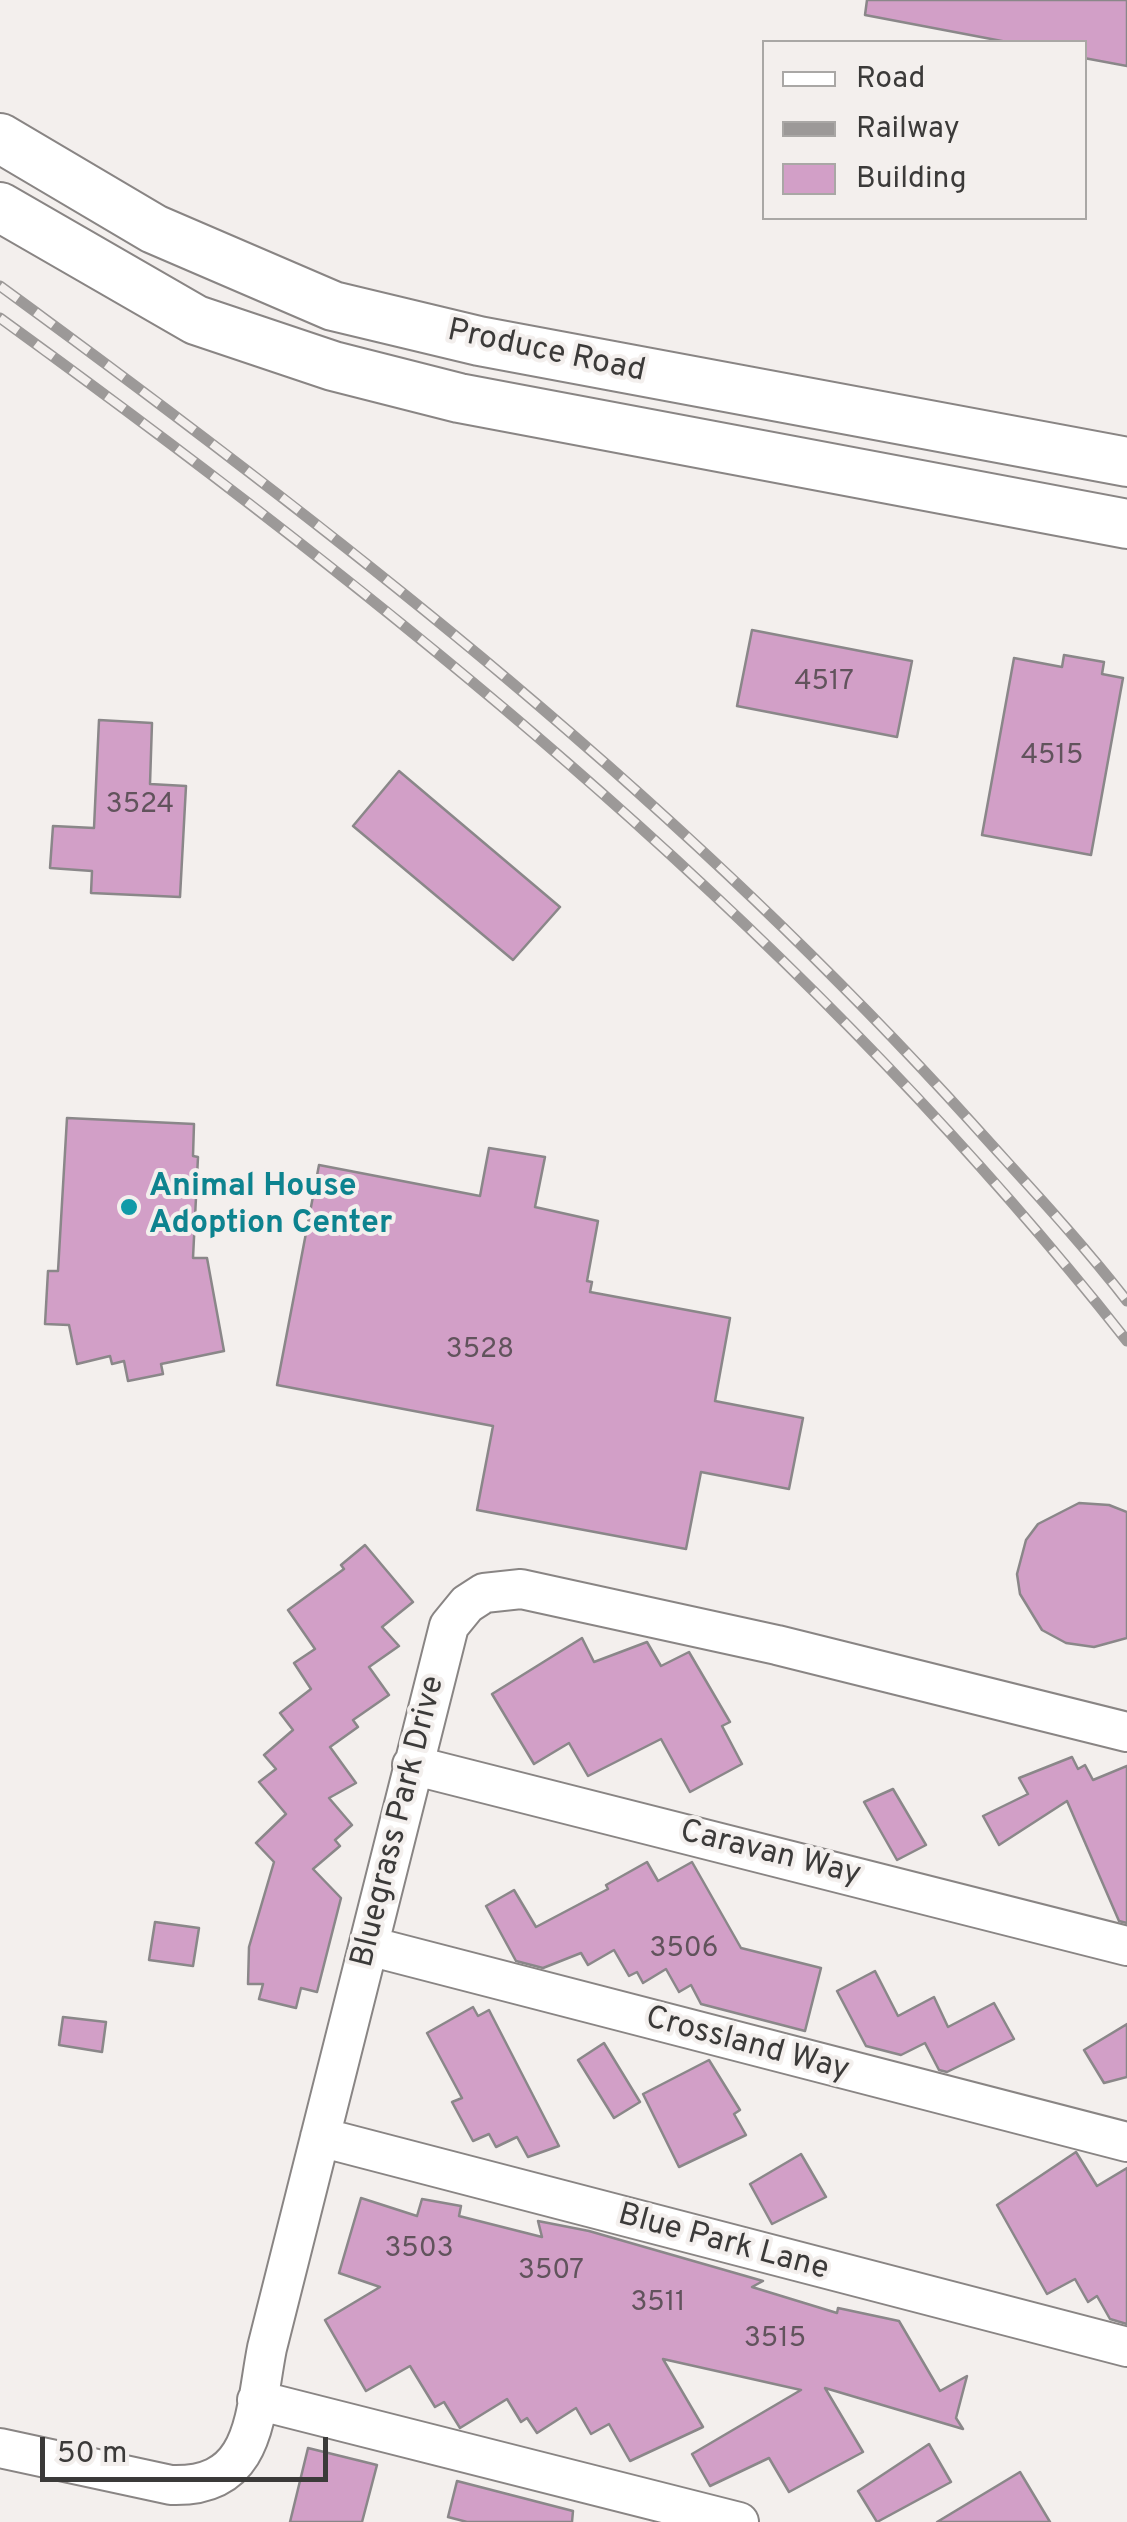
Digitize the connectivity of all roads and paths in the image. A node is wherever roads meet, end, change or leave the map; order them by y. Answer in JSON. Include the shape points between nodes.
{"nodes":[{"id":1,"x":0,"y":138,"type":"edge"},
{"id":2,"x":0,"y":208,"type":"edge"},
{"id":3,"x":1127,"y":462,"type":"edge"},
{"id":4,"x":1127,"y":524,"type":"edge"},
{"id":5,"x":1127,"y":1732,"type":"edge"},
{"id":6,"x":412,"y":1765,"type":"junction"},
{"id":7,"x":369,"y":1946,"type":"junction"},
{"id":8,"x":1127,"y":1946,"type":"edge"},
{"id":9,"x":320,"y":2138,"type":"junction"},
{"id":10,"x":1127,"y":2142,"type":"edge"},
{"id":11,"x":1127,"y":2347,"type":"edge"},
{"id":12,"x":257,"y":2400,"type":"junction"},
{"id":13,"x":0,"y":2448,"type":"edge"},
{"id":14,"x":739,"y":2522,"type":"edge"}],
"edges":[{"from":1,"to":3,"type":"street","name":"Produce Road","via":[[154,229],[334,306],[498,345]]},
{"from":2,"to":4,"type":"street","name":"Produce Road","via":[[196,320],[333,366],[458,398]]},
{"from":5,"to":6,"type":"street","name":"Bluegrass Park Drive","via":[[508,1588],[484,1593],[449,1626]]},
{"from":6,"to":7,"type":"street","name":"Bluegrass Park Drive"},
{"from":6,"to":8,"type":"street","name":"Caravan Way"},
{"from":7,"to":9,"type":"street","name":"Bluegrass Park Drive"},
{"from":7,"to":10,"type":"street","name":"Crossland Way"},
{"from":9,"to":11,"type":"street","name":"Blue Park Lane"},
{"from":9,"to":12,"type":"street","name":"Bluegrass Park Drive"},
{"from":12,"to":13,"type":"street","name":"Bluegrass Park Drive","via":[[251,2438],[238,2460],[219,2479],[198,2486]]},
{"from":12,"to":14,"type":"street"}]}
